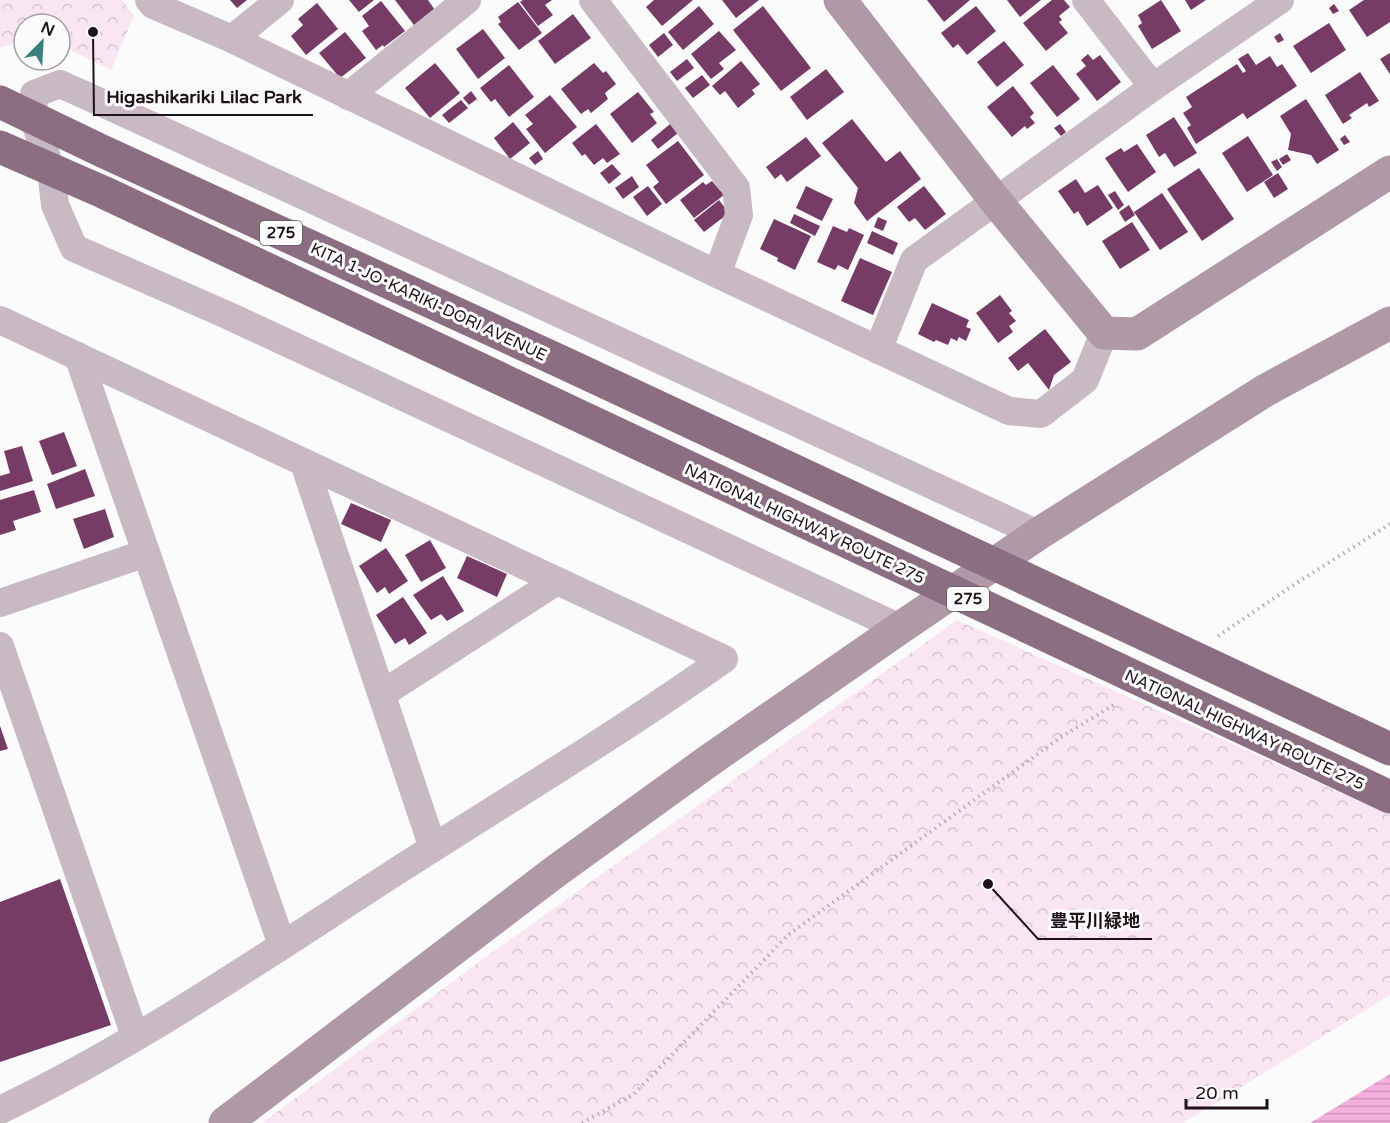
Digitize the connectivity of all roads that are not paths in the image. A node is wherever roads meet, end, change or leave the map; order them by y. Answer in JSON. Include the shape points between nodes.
{"nodes":[{"id":1,"x":149,"y":0,"type":"edge"},
{"id":2,"x":280,"y":0,"type":"edge"},
{"id":3,"x":467,"y":0,"type":"edge"},
{"id":4,"x":593,"y":0,"type":"edge"},
{"id":5,"x":840,"y":0,"type":"edge"},
{"id":6,"x":1086,"y":0,"type":"edge"},
{"id":7,"x":1280,"y":0,"type":"edge"},
{"id":8,"x":232,"y":39,"type":"junction"},
{"id":9,"x":1153,"y":87,"type":"junction"},
{"id":10,"x":348,"y":96,"type":"junction"},
{"id":11,"x":0,"y":102,"type":"edge"},
{"id":12,"x":33,"y":117,"type":"junction"},
{"id":13,"x":0,"y":147,"type":"edge"},
{"id":14,"x":51,"y":169,"type":"junction"},
{"id":15,"x":1390,"y":172,"type":"edge"},
{"id":16,"x":995,"y":200,"type":"junction"},
{"id":17,"x":717,"y":274,"type":"junction"},
{"id":18,"x":0,"y":320,"type":"edge"},
{"id":19,"x":1390,"y":323,"type":"edge"},
{"id":20,"x":1104,"y":333,"type":"junction"},
{"id":21,"x":878,"y":350,"type":"junction"},
{"id":22,"x":78,"y":356,"type":"junction"},
{"id":23,"x":304,"y":463,"type":"junction"},
{"id":24,"x":1038,"y":534,"type":"junction"},
{"id":25,"x":146,"y":553,"type":"junction"},
{"id":26,"x":557,"y":581,"type":"junction"},
{"id":27,"x":0,"y":603,"type":"edge"},
{"id":28,"x":900,"y":628,"type":"junction"},
{"id":29,"x":0,"y":646,"type":"edge"},
{"id":30,"x":382,"y":694,"type":"junction"},
{"id":31,"x":1390,"y":749,"type":"edge"},
{"id":32,"x":1390,"y":798,"type":"edge"},
{"id":33,"x":433,"y":848,"type":"junction"},
{"id":34,"x":282,"y":945,"type":"junction"},
{"id":35,"x":135,"y":1036,"type":"junction"},
{"id":36,"x":0,"y":1110,"type":"edge"},
{"id":37,"x":225,"y":1123,"type":"edge"}],
"edges":[{"from":1,"to":8,"type":"street"},
{"from":2,"to":8,"type":"street"},
{"from":3,"to":10,"type":"street"},
{"from":4,"to":17,"type":"street","via":[[736,188],[739,215]]},
{"from":5,"to":16,"type":"street"},
{"from":6,"to":9,"type":"street"},
{"from":7,"to":9,"type":"street"},
{"from":8,"to":10,"type":"street"},
{"from":9,"to":16,"type":"street"},
{"from":10,"to":17,"type":"street"},
{"from":11,"to":12,"type":"highway","name":"KITA 1-JO･KARIKI-DORI AVENUE","number":"275"},
{"from":12,"to":14,"type":"street"},
{"from":12,"to":24,"type":"street","via":[[34,94],[60,84]]},
{"from":12,"to":31,"type":"highway","name":"KITA 1-JO･KARIKI-DORI AVENUE","number":"275"},
{"from":13,"to":14,"type":"highway","number":"275"},
{"from":14,"to":28,"type":"street","via":[[55,205],[74,248],[227,315]]},
{"from":14,"to":32,"type":"highway","name":"NATIONAL HIGHWAY ROUTE 275","number":"275"},
{"from":15,"to":20,"type":"street","via":[[1137,334]]},
{"from":16,"to":20,"type":"street"},
{"from":16,"to":21,"type":"street","via":[[914,260]]},
{"from":17,"to":21,"type":"street"},
{"from":18,"to":22,"type":"street"},
{"from":19,"to":24,"type":"street","via":[[1266,390]]},
{"from":20,"to":21,"type":"street","via":[[1085,380],[1041,414],[1009,411]]},
{"from":22,"to":23,"type":"street"},
{"from":22,"to":25,"type":"street"},
{"from":23,"to":26,"type":"street"},
{"from":23,"to":30,"type":"street"},
{"from":24,"to":28,"type":"street"},
{"from":25,"to":27,"type":"street"},
{"from":25,"to":34,"type":"street"},
{"from":26,"to":30,"type":"street"},
{"from":26,"to":33,"type":"street","via":[[724,659],[661,704]]},
{"from":28,"to":37,"type":"street","via":[[556,871]]},
{"from":29,"to":35,"type":"street"},
{"from":30,"to":33,"type":"street"},
{"from":33,"to":34,"type":"street"},
{"from":34,"to":35,"type":"street"},
{"from":35,"to":36,"type":"street"}]}
